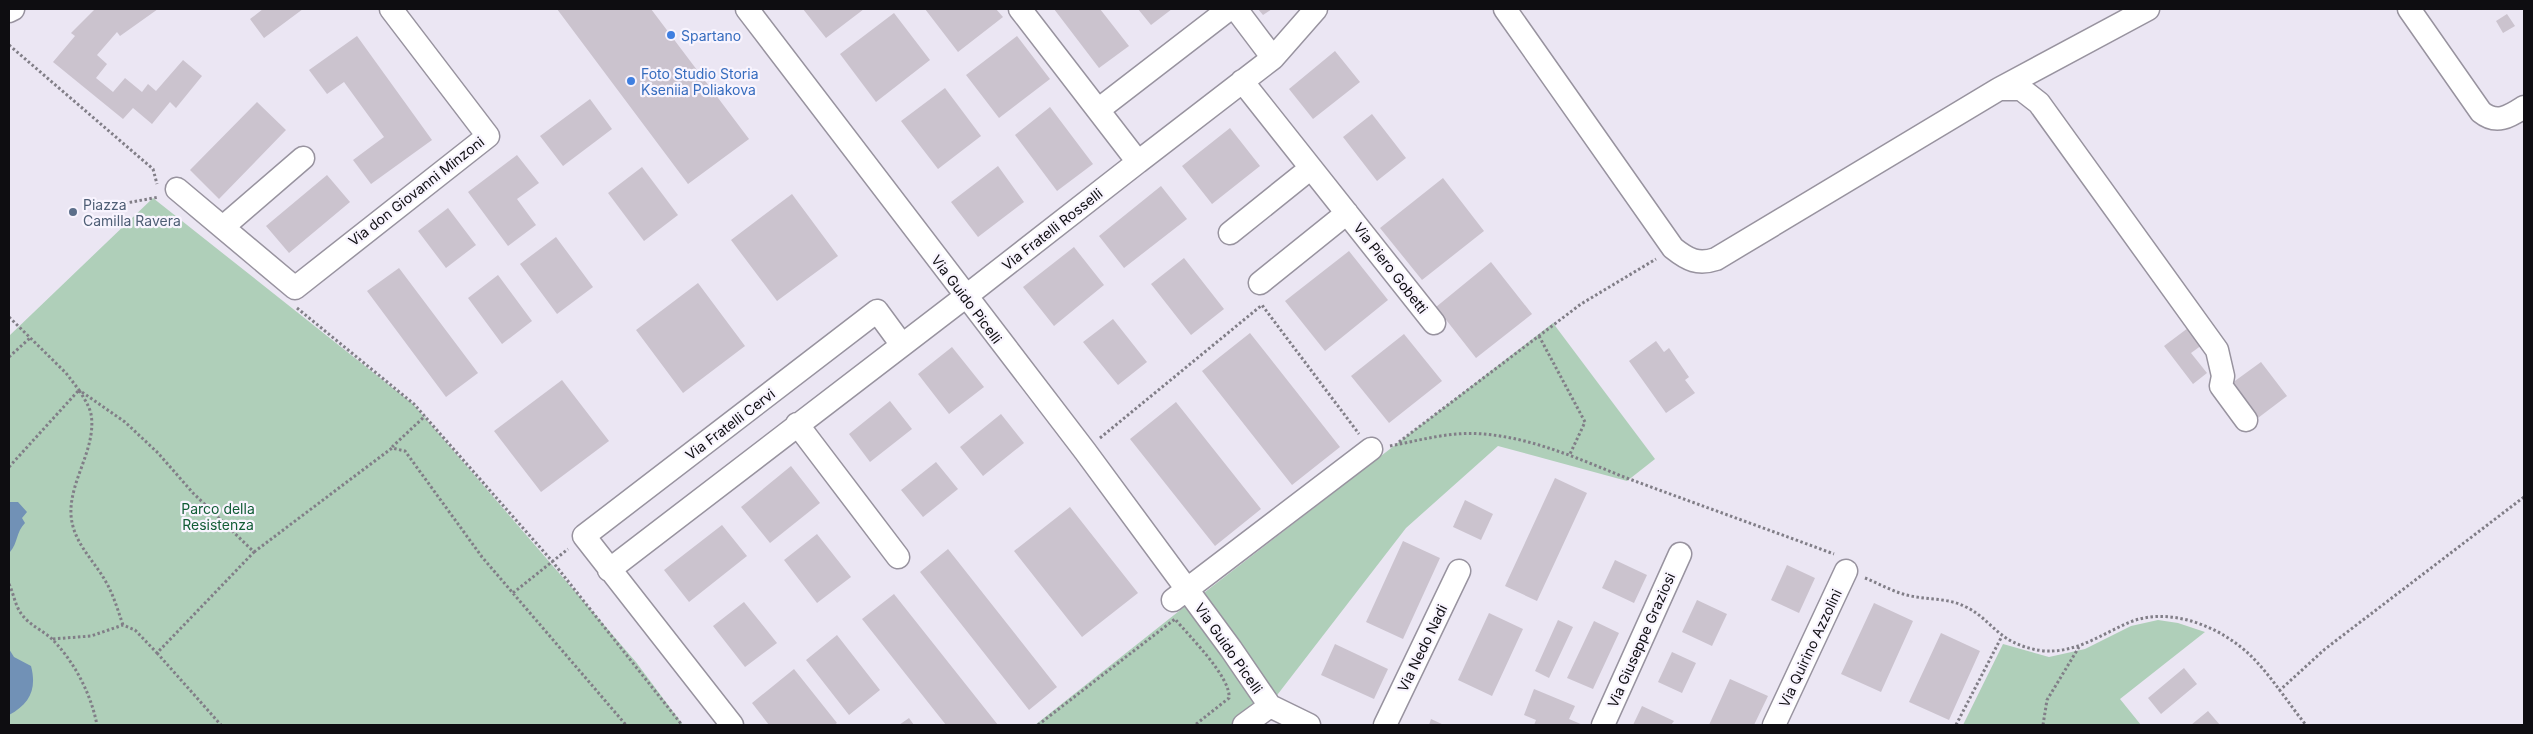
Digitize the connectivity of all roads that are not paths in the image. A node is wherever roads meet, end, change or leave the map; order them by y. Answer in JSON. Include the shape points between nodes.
{"nodes":[{"id":1,"x":13,"y":9,"type":"edge"},
{"id":2,"x":391,"y":9,"type":"edge"},
{"id":3,"x":747,"y":9,"type":"edge"},
{"id":4,"x":1020,"y":9,"type":"edge"},
{"id":5,"x":1229,"y":9,"type":"edge"},
{"id":6,"x":1236,"y":9,"type":"edge"},
{"id":7,"x":1316,"y":9,"type":"edge"},
{"id":8,"x":1505,"y":9,"type":"edge"},
{"id":9,"x":2148,"y":9,"type":"edge"},
{"id":10,"x":2409,"y":9,"type":"edge"},
{"id":11,"x":9,"y":12,"type":"edge"},
{"id":12,"x":1273,"y":58,"type":"junction"},
{"id":13,"x":1242,"y":81,"type":"junction"},
{"id":14,"x":1999,"y":89,"type":"junction"},
{"id":15,"x":2524,"y":107,"type":"edge"},
{"id":16,"x":1098,"y":110,"type":"junction"},
{"id":17,"x":303,"y":158,"type":"dead end"},
{"id":18,"x":1138,"y":162,"type":"junction"},
{"id":19,"x":1311,"y":168,"type":"junction"},
{"id":20,"x":168,"y":196,"type":"road end"},
{"id":21,"x":1347,"y":213,"type":"junction"},
{"id":22,"x":223,"y":227,"type":"junction"},
{"id":23,"x":1230,"y":233,"type":"dead end"},
{"id":24,"x":1260,"y":283,"type":"dead end"},
{"id":25,"x":965,"y":297,"type":"junction"},
{"id":26,"x":1434,"y":323,"type":"dead end"},
{"id":27,"x":902,"y":345,"type":"junction"},
{"id":28,"x":2246,"y":420,"type":"dead end"},
{"id":29,"x":798,"y":424,"type":"junction"},
{"id":30,"x":1371,"y":449,"type":"road end"},
{"id":31,"x":1680,"y":554,"type":"dead end"},
{"id":32,"x":898,"y":558,"type":"dead end"},
{"id":33,"x":609,"y":570,"type":"junction"},
{"id":34,"x":1459,"y":571,"type":"dead end"},
{"id":35,"x":1846,"y":571,"type":"road end"},
{"id":36,"x":1180,"y":595,"type":"junction"},
{"id":37,"x":1270,"y":706,"type":"junction"},
{"id":38,"x":732,"y":725,"type":"edge"},
{"id":39,"x":1244,"y":725,"type":"edge"},
{"id":40,"x":1309,"y":725,"type":"edge"},
{"id":41,"x":1385,"y":725,"type":"edge"},
{"id":42,"x":1603,"y":725,"type":"edge"},
{"id":43,"x":1774,"y":725,"type":"edge"}],
"edges":[{"from":1,"to":11,"type":"street"},
{"from":2,"to":22,"type":"street","name":"Via don Giovanni Minzoni","via":[[488,136],[295,288]]},
{"from":3,"to":25,"type":"street","name":"Via Guido Picelli"},
{"from":4,"to":16,"type":"street"},
{"from":5,"to":16,"type":"street"},
{"from":6,"to":12,"type":"street"},
{"from":7,"to":12,"type":"street","name":"Via Fratelli Rosselli"},
{"from":8,"to":14,"type":"street","via":[[1673,248],[1693,261],[1704,263],[1716,259]]},
{"from":9,"to":14,"type":"street"},
{"from":10,"to":15,"type":"street","via":[[2488,118],[2497,120]]},
{"from":12,"to":13,"type":"street","name":"Via Fratelli Rosselli"},
{"from":13,"to":18,"type":"street","name":"Via Fratelli Rosselli"},
{"from":13,"to":19,"type":"street","name":"Via Piero Gobetti"},
{"from":14,"to":28,"type":"street","via":[[2021,89],[2039,103],[2217,350],[2223,376],[2221,386]]},
{"from":16,"to":18,"type":"street"},
{"from":17,"to":22,"type":"street"},
{"from":18,"to":25,"type":"street","name":"Via Fratelli Rosselli"},
{"from":19,"to":21,"type":"street","name":"Via Piero Gobetti"},
{"from":19,"to":23,"type":"street"},
{"from":20,"to":22,"type":"street","name":"Via don Giovanni Minzoni"},
{"from":21,"to":24,"type":"street","name":"Via Piero Gobetti"},
{"from":21,"to":26,"type":"street","name":"Via Piero Gobetti"},
{"from":25,"to":27,"type":"street"},
{"from":25,"to":36,"type":"street","name":"Via Guido Picelli","via":[[1085,451]]},
{"from":27,"to":29,"type":"street"},
{"from":27,"to":33,"type":"street","name":"Via Fratelli Cervi","via":[[877,311],[647,487],[584,536]]},
{"from":29,"to":32,"type":"street"},
{"from":29,"to":33,"type":"street"},
{"from":30,"to":36,"type":"street","name":"Via Guido Picelli"},
{"from":31,"to":42,"type":"street","name":"Via Giuseppe Graziosi"},
{"from":33,"to":38,"type":"street","name":"Via Fratelli Cervi"},
{"from":34,"to":41,"type":"street","name":"Via Nedo Nadi"},
{"from":35,"to":43,"type":"street","name":"Via Quirino Azzolini"},
{"from":36,"to":37,"type":"street","name":"Via Guido Picelli"},
{"from":37,"to":39,"type":"street"},
{"from":37,"to":40,"type":"street"}]}
